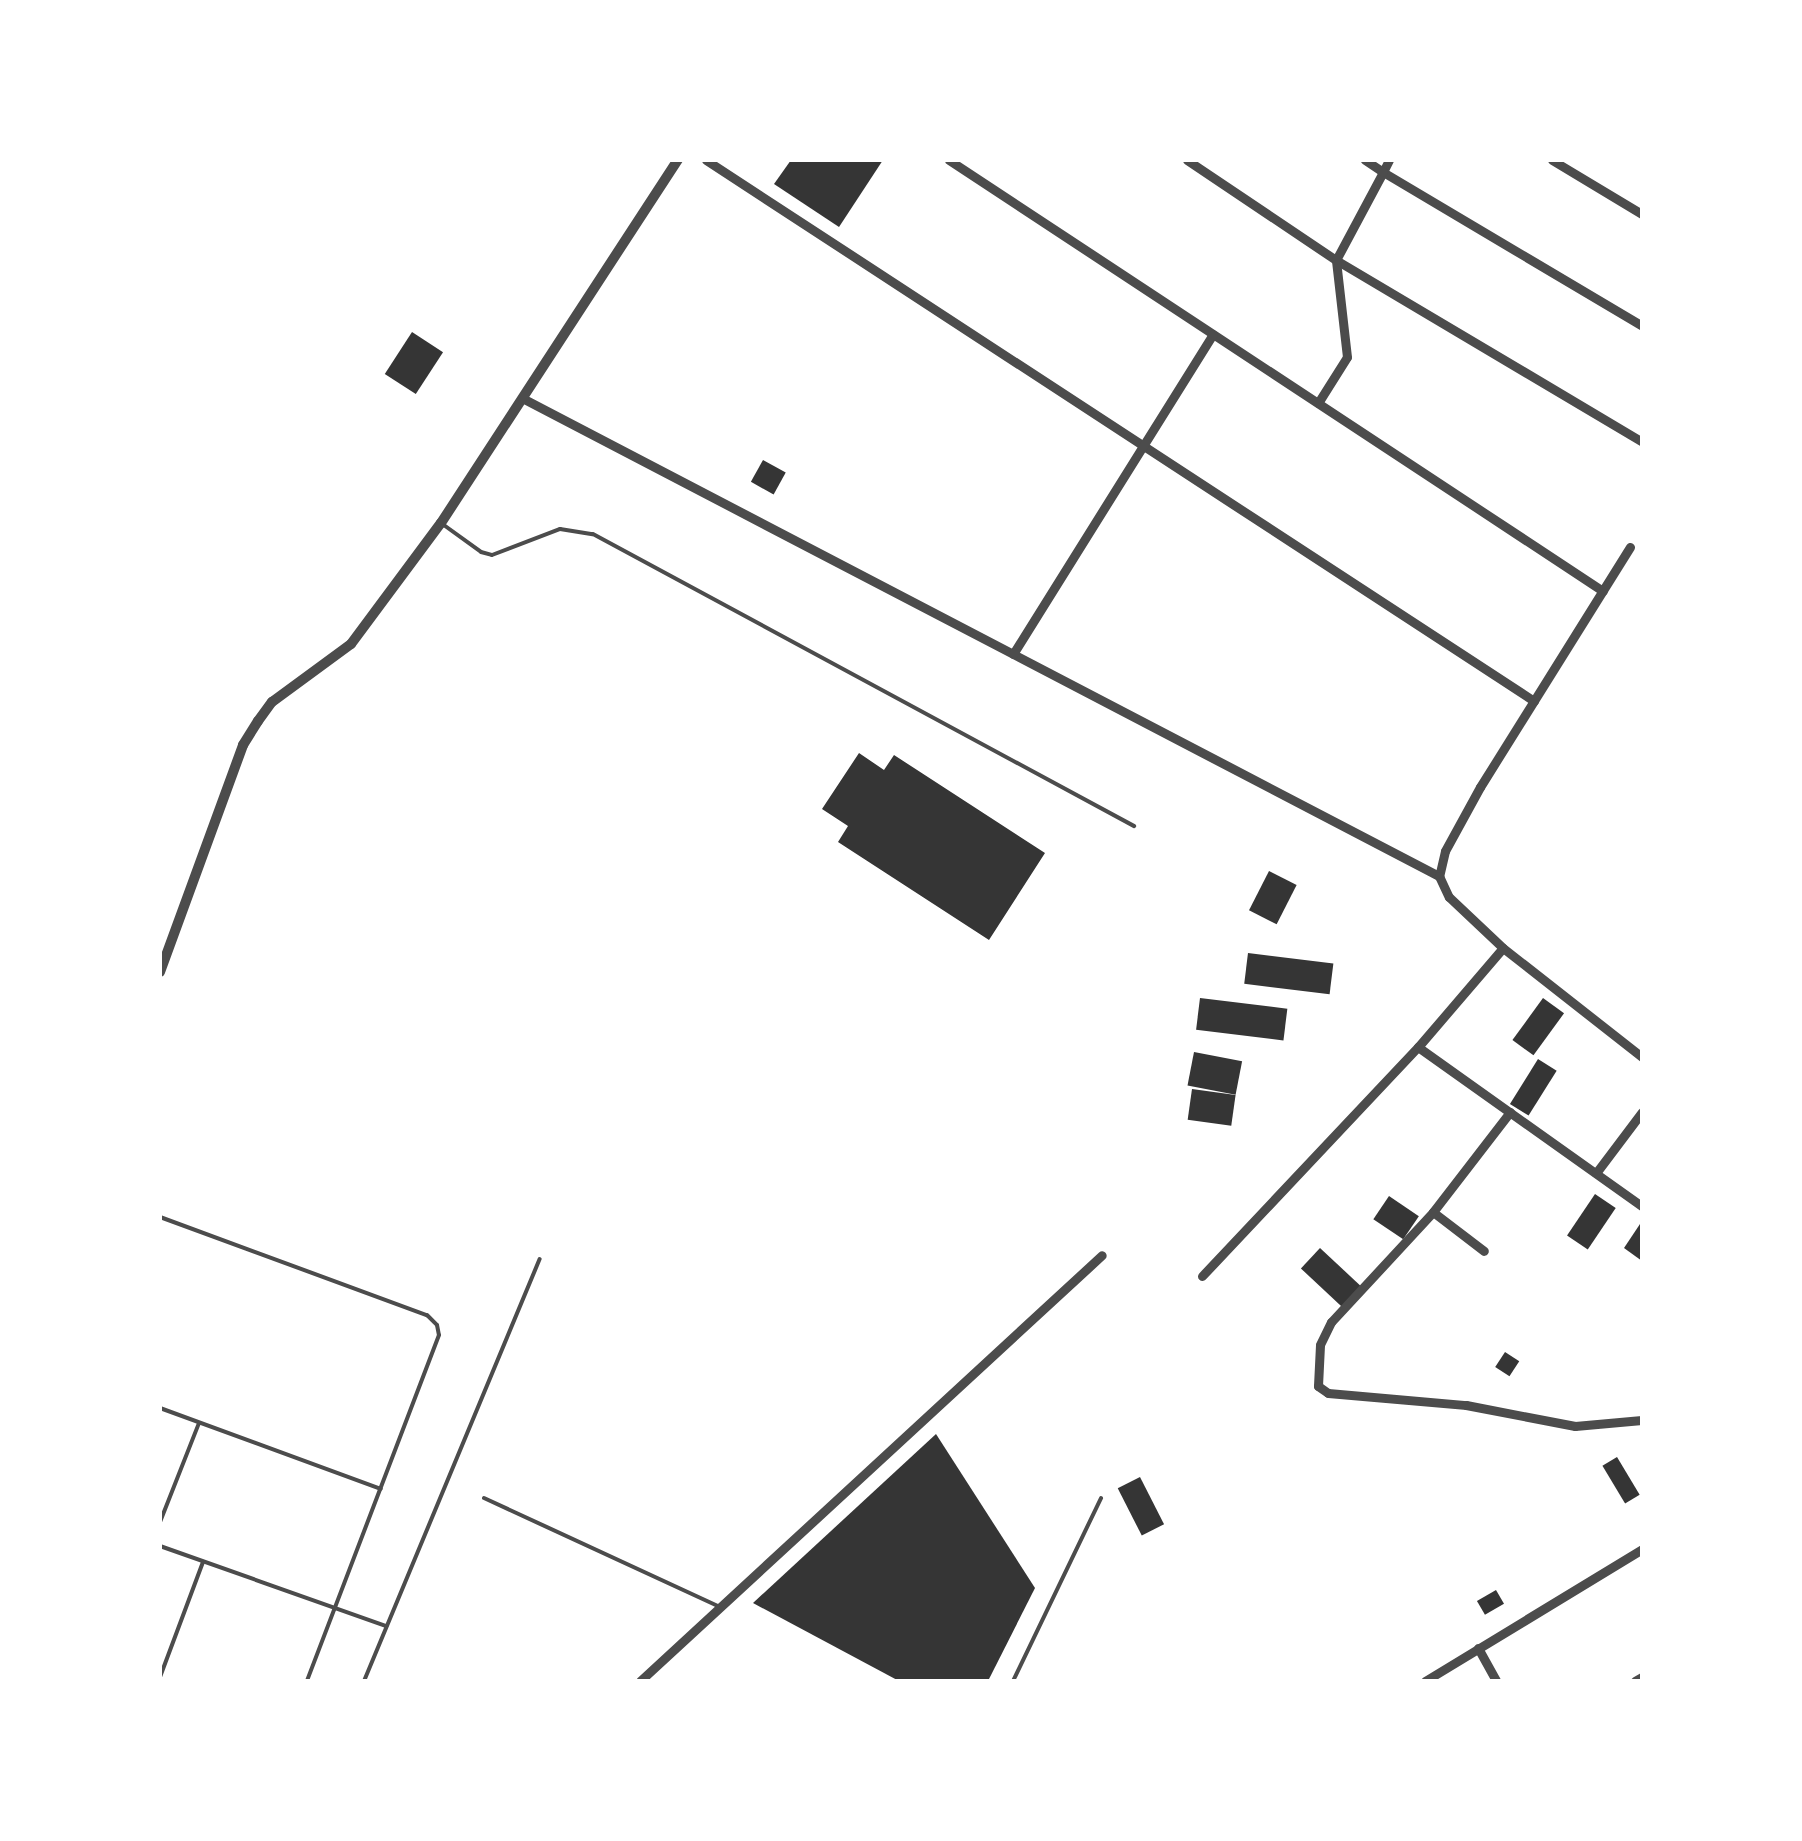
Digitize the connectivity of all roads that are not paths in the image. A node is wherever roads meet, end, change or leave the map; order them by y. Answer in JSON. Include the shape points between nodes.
{"nodes":[{"id":1,"x":678,"y":160,"type":"edge"},
{"id":2,"x":706,"y":160,"type":"edge"},
{"id":3,"x":948,"y":160,"type":"edge"},
{"id":4,"x":1187,"y":160,"type":"edge"},
{"id":5,"x":1365,"y":160,"type":"edge"},
{"id":6,"x":1390,"y":160,"type":"edge"},
{"id":7,"x":1552,"y":160,"type":"edge"},
{"id":8,"x":1383,"y":172,"type":"junction"},
{"id":9,"x":1642,"y":214,"type":"edge"},
{"id":10,"x":1336,"y":260,"type":"junction"},
{"id":11,"x":1642,"y":326,"type":"edge"},
{"id":12,"x":1213,"y":334,"type":"junction"},
{"id":13,"x":526,"y":400,"type":"junction"},
{"id":14,"x":1318,"y":403,"type":"junction"},
{"id":15,"x":1642,"y":442,"type":"edge"},
{"id":16,"x":1144,"y":447,"type":"junction"},
{"id":17,"x":441,"y":523,"type":"junction"},
{"id":18,"x":1630,"y":547,"type":"dead end"},
{"id":19,"x":1603,"y":591,"type":"junction"},
{"id":20,"x":1013,"y":654,"type":"junction"},
{"id":21,"x":1534,"y":701,"type":"junction"},
{"id":22,"x":1134,"y":826,"type":"dead end"},
{"id":23,"x":1440,"y":876,"type":"junction"},
{"id":24,"x":1503,"y":948,"type":"junction"},
{"id":25,"x":160,"y":972,"type":"edge"},
{"id":26,"x":1418,"y":1046,"type":"junction"},
{"id":27,"x":1642,"y":1057,"type":"edge"},
{"id":28,"x":1510,"y":1112,"type":"junction"},
{"id":29,"x":1642,"y":1112,"type":"edge"},
{"id":30,"x":1596,"y":1174,"type":"junction"},
{"id":31,"x":1642,"y":1206,"type":"edge"},
{"id":32,"x":1433,"y":1212,"type":"junction"},
{"id":33,"x":160,"y":1217,"type":"edge"},
{"id":34,"x":1484,"y":1251,"type":"dead end"},
{"id":35,"x":1102,"y":1254,"type":"dead end"},
{"id":36,"x":540,"y":1259,"type":"dead end"},
{"id":37,"x":1202,"y":1276,"type":"dead end"},
{"id":38,"x":160,"y":1408,"type":"edge"},
{"id":39,"x":1642,"y":1420,"type":"edge"},
{"id":40,"x":199,"y":1423,"type":"junction"},
{"id":41,"x":381,"y":1488,"type":"junction"},
{"id":42,"x":484,"y":1498,"type":"dead end"},
{"id":43,"x":1102,"y":1498,"type":"dead end"},
{"id":44,"x":160,"y":1522,"type":"edge"},
{"id":45,"x":160,"y":1546,"type":"edge"},
{"id":46,"x":1642,"y":1549,"type":"edge"},
{"id":47,"x":203,"y":1562,"type":"junction"},
{"id":48,"x":720,"y":1607,"type":"junction"},
{"id":49,"x":334,"y":1609,"type":"junction"},
{"id":50,"x":387,"y":1627,"type":"junction"},
{"id":51,"x":1478,"y":1648,"type":"junction"},
{"id":52,"x":1642,"y":1676,"type":"edge"},
{"id":53,"x":160,"y":1677,"type":"edge"},
{"id":54,"x":307,"y":1681,"type":"edge"},
{"id":55,"x":364,"y":1681,"type":"edge"},
{"id":56,"x":640,"y":1681,"type":"edge"},
{"id":57,"x":1013,"y":1681,"type":"edge"},
{"id":58,"x":1425,"y":1681,"type":"edge"},
{"id":59,"x":1496,"y":1681,"type":"edge"},
{"id":60,"x":1634,"y":1681,"type":"edge"}],
"edges":[{"from":1,"to":13,"type":"street"},
{"from":2,"to":16,"type":"street"},
{"from":3,"to":12,"type":"street"},
{"from":4,"to":10,"type":"street"},
{"from":5,"to":8,"type":"street"},
{"from":6,"to":8,"type":"street"},
{"from":7,"to":9,"type":"street"},
{"from":8,"to":10,"type":"street"},
{"from":8,"to":11,"type":"street"},
{"from":10,"to":14,"type":"street","via":[[1347,357]]},
{"from":10,"to":15,"type":"street"},
{"from":12,"to":14,"type":"street"},
{"from":12,"to":16,"type":"street"},
{"from":13,"to":17,"type":"street"},
{"from":13,"to":20,"type":"street"},
{"from":14,"to":19,"type":"street"},
{"from":16,"to":20,"type":"street"},
{"from":16,"to":21,"type":"street"},
{"from":17,"to":22,"type":"lane","via":[[492,555],[560,530],[593,534]]},
{"from":17,"to":25,"type":"street","via":[[351,644],[272,702],[258,722],[243,746]]},
{"from":18,"to":19,"type":"street"},
{"from":19,"to":21,"type":"street"},
{"from":20,"to":23,"type":"street"},
{"from":21,"to":23,"type":"street","via":[[1445,851]]},
{"from":23,"to":24,"type":"street","via":[[1449,897]]},
{"from":24,"to":26,"type":"street"},
{"from":24,"to":27,"type":"street"},
{"from":26,"to":28,"type":"street"},
{"from":26,"to":37,"type":"street"},
{"from":28,"to":30,"type":"street"},
{"from":28,"to":32,"type":"street"},
{"from":29,"to":30,"type":"street"},
{"from":30,"to":31,"type":"street"},
{"from":32,"to":34,"type":"street"},
{"from":32,"to":39,"type":"street","via":[[1326,1331],[1317,1380],[1322,1391],[1575,1426]]},
{"from":33,"to":41,"type":"lane","via":[[427,1315],[437,1325],[439,1335]]},
{"from":35,"to":48,"type":"street"},
{"from":36,"to":50,"type":"lane"},
{"from":38,"to":40,"type":"lane"},
{"from":40,"to":41,"type":"lane"},
{"from":40,"to":44,"type":"lane"},
{"from":41,"to":49,"type":"lane"},
{"from":42,"to":48,"type":"lane"},
{"from":43,"to":57,"type":"lane"},
{"from":45,"to":47,"type":"lane"},
{"from":46,"to":51,"type":"street"},
{"from":47,"to":49,"type":"lane"},
{"from":47,"to":53,"type":"lane"},
{"from":48,"to":56,"type":"street"},
{"from":49,"to":50,"type":"lane"},
{"from":49,"to":54,"type":"lane"},
{"from":50,"to":55,"type":"lane"},
{"from":51,"to":58,"type":"street"},
{"from":51,"to":59,"type":"street"},
{"from":52,"to":60,"type":"street"}]}
